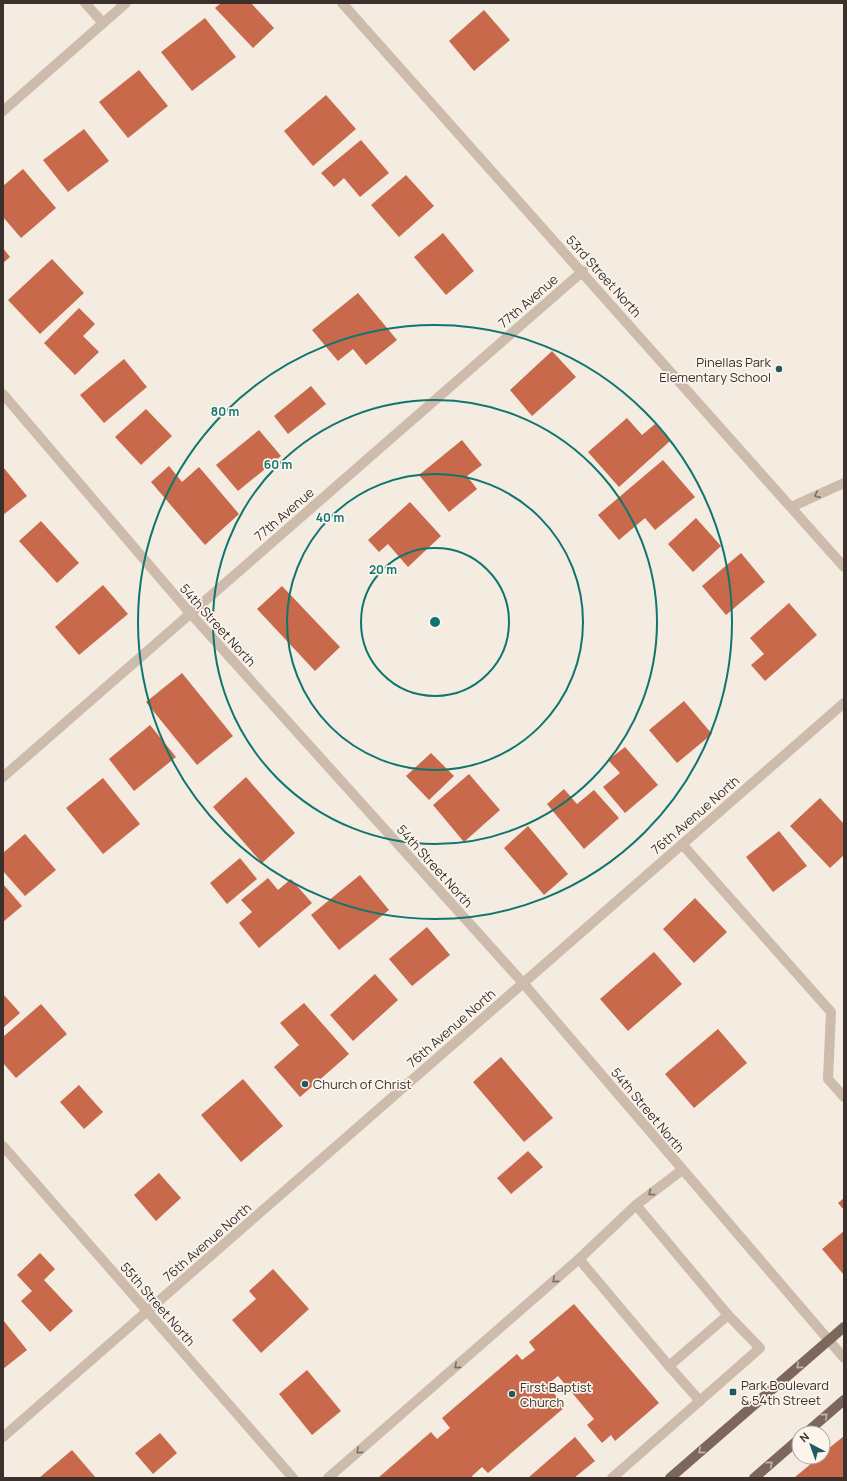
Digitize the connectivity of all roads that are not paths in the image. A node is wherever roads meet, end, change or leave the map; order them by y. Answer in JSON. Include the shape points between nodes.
{"nodes":[{"id":1,"x":85,"y":3,"type":"edge"},
{"id":2,"x":126,"y":3,"type":"edge"},
{"id":3,"x":342,"y":3,"type":"edge"},
{"id":4,"x":103,"y":23,"type":"junction"},
{"id":5,"x":3,"y":111,"type":"edge"},
{"id":6,"x":582,"y":271,"type":"junction"},
{"id":7,"x":3,"y":394,"type":"edge"},
{"id":8,"x":844,"y":483,"type":"edge"},
{"id":9,"x":791,"y":507,"type":"junction"},
{"id":10,"x":844,"y":567,"type":"edge"},
{"id":11,"x":190,"y":613,"type":"junction"},
{"id":12,"x":844,"y":703,"type":"edge"},
{"id":13,"x":3,"y":777,"type":"edge"},
{"id":14,"x":682,"y":844,"type":"junction"},
{"id":15,"x":523,"y":983,"type":"junction"},
{"id":16,"x":844,"y":1097,"type":"edge"},
{"id":17,"x":3,"y":1146,"type":"edge"},
{"id":18,"x":682,"y":1170,"type":"junction"},
{"id":19,"x":636,"y":1205,"type":"junction"},
{"id":20,"x":579,"y":1259,"type":"junction"},
{"id":21,"x":147,"y":1312,"type":"junction"},
{"id":22,"x":728,"y":1315,"type":"junction"},
{"id":23,"x":844,"y":1326,"type":"edge"},
{"id":24,"x":828,"y":1340,"type":"junction"},
{"id":25,"x":844,"y":1358,"type":"edge"},
{"id":26,"x":669,"y":1366,"type":"junction"},
{"id":27,"x":844,"y":1400,"type":"edge"},
{"id":28,"x":700,"y":1401,"type":"junction"},
{"id":29,"x":815,"y":1425,"type":"edge"},
{"id":30,"x":3,"y":1437,"type":"edge"},
{"id":31,"x":791,"y":1446,"type":"edge"},
{"id":32,"x":619,"y":1476,"type":"edge"},
{"id":33,"x":293,"y":1478,"type":"edge"},
{"id":34,"x":328,"y":1478,"type":"edge"},
{"id":35,"x":670,"y":1478,"type":"edge"},
{"id":36,"x":754,"y":1478,"type":"edge"}],
"edges":[{"from":1,"to":4,"type":"street"},
{"from":2,"to":4,"type":"street"},
{"from":3,"to":6,"type":"street","name":"53rd Street North"},
{"from":4,"to":5,"type":"street"},
{"from":6,"to":9,"type":"street","name":"53rd Street North"},
{"from":6,"to":11,"type":"street","name":"77th Avenue"},
{"from":7,"to":11,"type":"street","name":"54th Street North"},
{"from":8,"to":9,"type":"street","one_way":true},
{"from":9,"to":10,"type":"street","name":"53rd Street North"},
{"from":11,"to":13,"type":"street","name":"77th Avenue"},
{"from":11,"to":15,"type":"street","name":"54th Street North"},
{"from":12,"to":14,"type":"street","name":"76th Avenue North"},
{"from":14,"to":15,"type":"street","name":"76th Avenue North"},
{"from":14,"to":16,"type":"street","via":[[831,1012],[828,1079]]},
{"from":15,"to":18,"type":"street","name":"54th Street North"},
{"from":15,"to":21,"type":"street","name":"76th Avenue North"},
{"from":17,"to":21,"type":"street","name":"55th Street North"},
{"from":18,"to":19,"type":"street","one_way":true},
{"from":18,"to":24,"type":"street","name":"54th Street North"},
{"from":19,"to":20,"type":"street"},
{"from":19,"to":22,"type":"street"},
{"from":20,"to":26,"type":"street"},
{"from":20,"to":34,"type":"street","one_way":true},
{"from":21,"to":30,"type":"street","name":"76th Avenue North"},
{"from":21,"to":33,"type":"street","name":"55th Street North"},
{"from":22,"to":26,"type":"street"},
{"from":22,"to":28,"type":"street","via":[[760,1348]]},
{"from":23,"to":24,"type":"main road"},
{"from":24,"to":25,"type":"street","name":"54th Street North"},
{"from":24,"to":35,"type":"main road","one_way":true},
{"from":26,"to":28,"type":"street"},
{"from":29,"to":27,"type":"main road","one_way":true},
{"from":28,"to":32,"type":"street"},
{"from":36,"to":31,"type":"main road","one_way":true}]}
